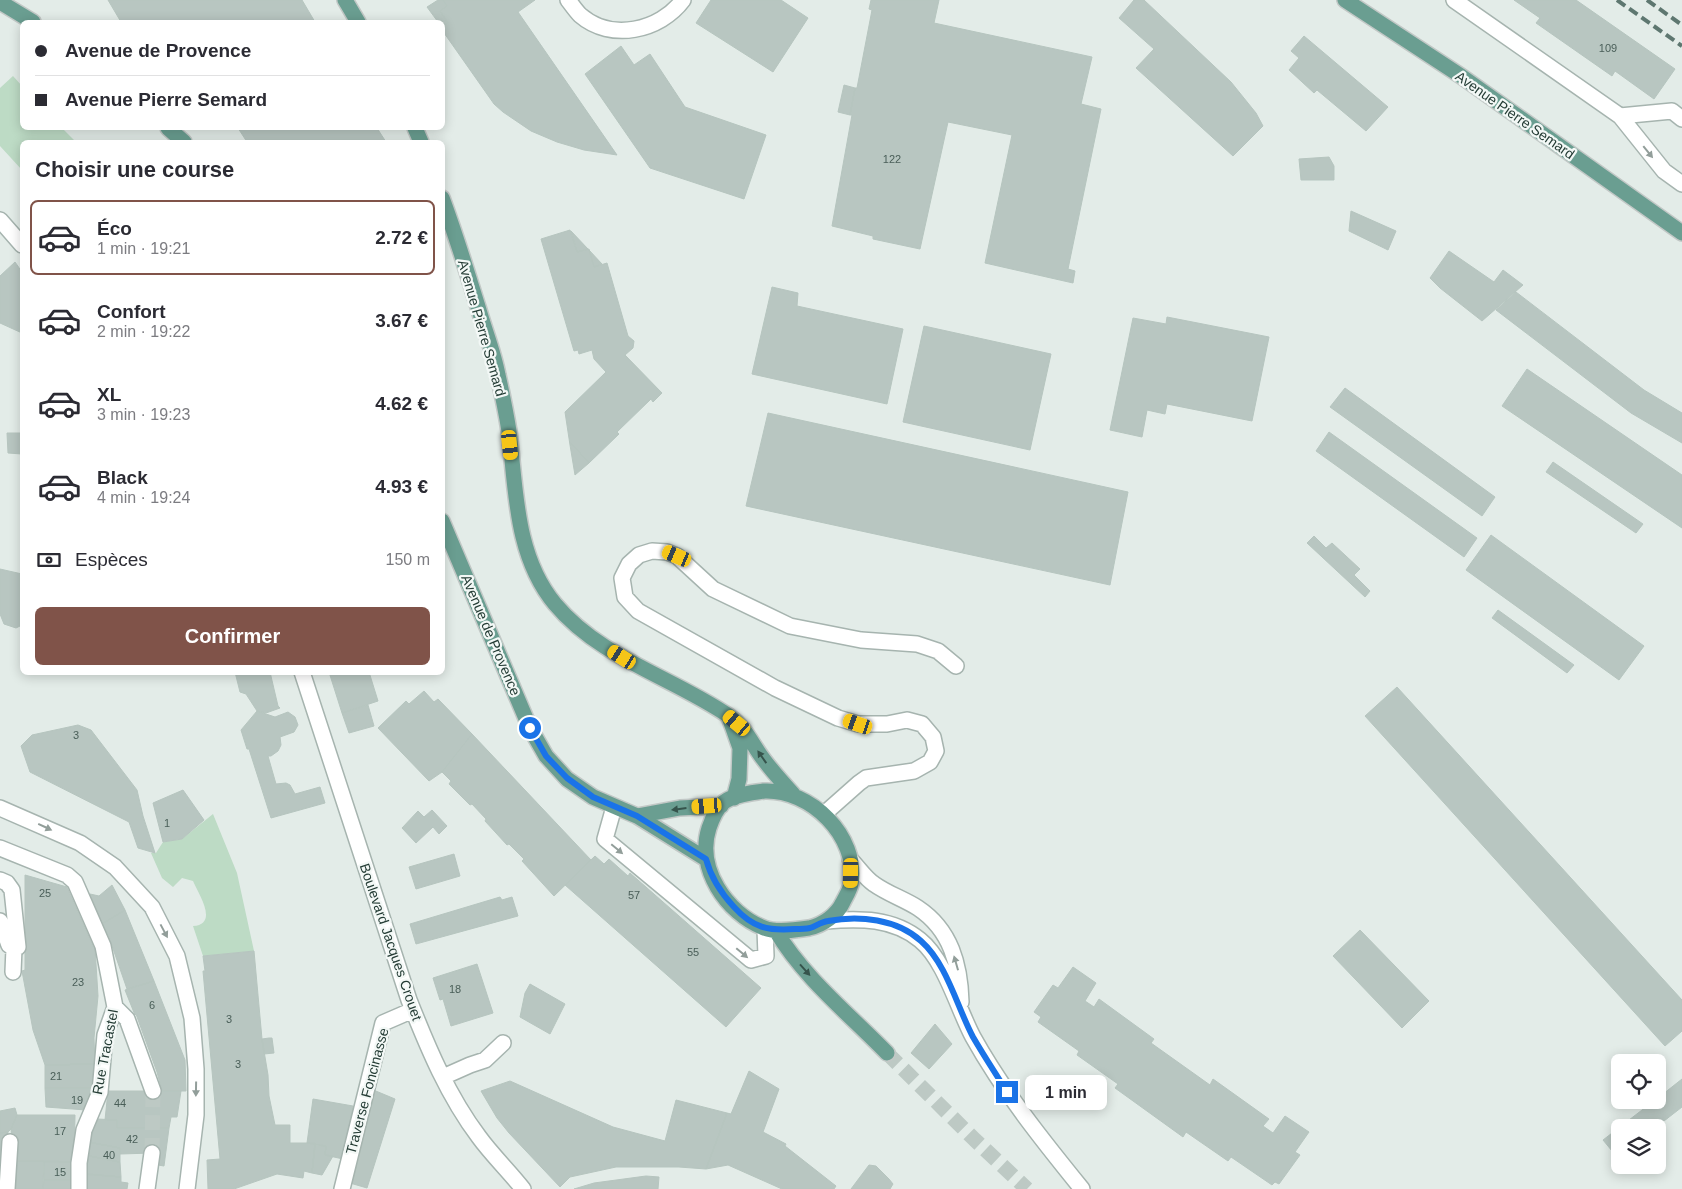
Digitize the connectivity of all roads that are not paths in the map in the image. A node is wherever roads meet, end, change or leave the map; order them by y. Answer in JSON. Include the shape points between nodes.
{"nodes":[{"id":1,"x":345,"y":0,"type":"edge"},
{"id":2,"x":568,"y":0,"type":"edge"},
{"id":3,"x":683,"y":0,"type":"edge"},
{"id":4,"x":1345,"y":0,"type":"edge"},
{"id":5,"x":1454,"y":0,"type":"edge"},
{"id":6,"x":0,"y":2,"type":"edge"},
{"id":7,"x":30,"y":20,"type":"edge"},
{"id":8,"x":357,"y":20,"type":"edge"},
{"id":9,"x":1620,"y":116,"type":"junction"},
{"id":10,"x":1682,"y":119,"type":"edge"},
{"id":11,"x":170,"y":130,"type":"edge"},
{"id":12,"x":182,"y":140,"type":"edge"},
{"id":13,"x":1682,"y":184,"type":"edge"},
{"id":14,"x":445,"y":205,"type":"edge"},
{"id":15,"x":0,"y":220,"type":"edge"},
{"id":16,"x":1682,"y":233,"type":"edge"},
{"id":17,"x":20,"y":243,"type":"edge"},
{"id":18,"x":445,"y":528,"type":"edge"},
{"id":19,"x":956,"y":666,"type":"dead end"},
{"id":20,"x":303,"y":675,"type":"edge"},
{"id":21,"x":729,"y":716,"type":"junction"},
{"id":22,"x":793,"y":794,"type":"junction"},
{"id":23,"x":734,"y":798,"type":"junction"},
{"id":24,"x":721,"y":806,"type":"junction"},
{"id":25,"x":614,"y":807,"type":"junction"},
{"id":26,"x":0,"y":808,"type":"edge"},
{"id":27,"x":824,"y":814,"type":"junction"},
{"id":28,"x":637,"y":816,"type":"junction"},
{"id":29,"x":0,"y":848,"type":"edge"},
{"id":30,"x":706,"y":859,"type":"junction"},
{"id":31,"x":850,"y":859,"type":"junction"},
{"id":32,"x":0,"y":880,"type":"edge"},
{"id":33,"x":0,"y":921,"type":"edge"},
{"id":34,"x":826,"y":921,"type":"junction"},
{"id":35,"x":771,"y":930,"type":"junction"},
{"id":36,"x":14,"y":948,"type":"junction"},
{"id":37,"x":13,"y":972,"type":"dead end"},
{"id":38,"x":115,"y":1007,"type":"junction"},
{"id":39,"x":413,"y":1010,"type":"junction"},
{"id":40,"x":961,"y":1011,"type":"junction"},
{"id":41,"x":503,"y":1043,"type":"dead end"},
{"id":42,"x":888,"y":1053,"type":"tunnel mouth"},
{"id":43,"x":443,"y":1077,"type":"junction"},
{"id":44,"x":153,"y":1091,"type":"tunnel mouth"},
{"id":45,"x":10,"y":1142,"type":"dead end"},
{"id":46,"x":152,"y":1153,"type":"tunnel mouth"},
{"id":47,"x":7,"y":1189,"type":"edge"},
{"id":48,"x":80,"y":1189,"type":"edge"},
{"id":49,"x":147,"y":1189,"type":"edge"},
{"id":50,"x":187,"y":1189,"type":"edge"},
{"id":51,"x":342,"y":1189,"type":"edge"},
{"id":52,"x":523,"y":1189,"type":"edge"},
{"id":53,"x":1082,"y":1189,"type":"edge"}],
"edges":[{"from":1,"to":8,"type":"main road"},
{"from":2,"to":3,"type":"street","via":[[586,19],[620,32],[641,29],[661,19]]},
{"from":4,"to":16,"type":"main road","name":"Avenue Pierre Semard","via":[[1461,76]]},
{"from":5,"to":9,"type":"street"},
{"from":6,"to":7,"type":"main road"},
{"from":9,"to":10,"type":"street","via":[[1672,111]]},
{"from":9,"to":13,"type":"street","one_way":true,"via":[[1664,171]]},
{"from":11,"to":12,"type":"main road"},
{"from":14,"to":21,"type":"main road","name":"Avenue Pierre Semard","via":[[498,373],[524,541],[536,574],[554,603],[596,641]]},
{"from":15,"to":17,"type":"street"},
{"from":18,"to":25,"type":"main road","name":"Avenue de Provence","via":[[530,728],[546,756],[567,778],[593,797]]},
{"from":19,"to":27,"type":"street","via":[[938,651],[916,644],[861,640],[790,626],[713,589],[682,560],[667,552],[652,551],[639,555],[629,564],[622,578],[626,597],[638,611],[775,688],[838,718],[858,724],[907,720],[922,724],[933,737],[936,751],[930,762],[914,771],[866,778]]},
{"from":20,"to":39,"type":"street","name":"Boulevard Jacques Crouet"},
{"from":22,"to":21,"type":"main road","name":"Avenue Pierre Semard","one_way":true,"via":[[763,758],[746,730]]},
{"from":21,"to":23,"type":"main road","via":[[740,748],[739,779]]},
{"from":22,"to":23,"type":"main road","via":[[777,790]]},
{"from":22,"to":27,"type":"main road"},
{"from":23,"to":24,"type":"main road"},
{"from":24,"to":28,"type":"main road","one_way":true,"via":[[680,808]]},
{"from":24,"to":30,"type":"main road","via":[[707,833]]},
{"from":25,"to":28,"type":"main road","name":"Avenue de Provence"},
{"from":25,"to":35,"type":"street","one_way":true,"via":[[606,839],[751,960],[766,956]]},
{"from":26,"to":50,"type":"street","one_way":true,"via":[[80,843],[115,867],[152,907],[177,956],[192,1018],[196,1069],[196,1115]]},
{"from":27,"to":31,"type":"main road","via":[[844,843]]},
{"from":28,"to":30,"type":"main road","name":"Avenue de Provence"},
{"from":29,"to":38,"type":"street","name":"Rue Tracastel","via":[[67,875],[75,882],[102,946]]},
{"from":30,"to":35,"type":"main road","via":[[710,876],[722,895],[739,912]]},
{"from":31,"to":34,"type":"main road","via":[[851,885],[839,911]]},
{"from":40,"to":31,"type":"street","one_way":true,"via":[[960,978],[951,946],[937,925],[918,908],[872,883]]},
{"from":32,"to":36,"type":"street","via":[[12,890],[18,941],[18,947]]},
{"from":33,"to":36,"type":"street","via":[[9,945]]},
{"from":34,"to":35,"type":"main road","via":[[810,928]]},
{"from":34,"to":40,"type":"street","via":[[852,918],[879,920],[921,940],[937,960]]},
{"from":35,"to":42,"type":"main road","one_way":true,"via":[[802,969]]},
{"from":36,"to":37,"type":"street"},
{"from":38,"to":44,"type":"street","via":[[127,1019]]},
{"from":38,"to":48,"type":"street","name":"Rue Tracastel","via":[[105,1035],[100,1092],[84,1130],[79,1163]]},
{"from":39,"to":43,"type":"street","name":"Boulevard Jacques Crouet","via":[[426,1046]]},
{"from":39,"to":51,"type":"street","name":"Traverse Foncinasse","via":[[383,1023]]},
{"from":40,"to":53,"type":"street","via":[[1007,1092]]},
{"from":41,"to":43,"type":"street","via":[[485,1060]]},
{"from":43,"to":52,"type":"street","name":"Boulevard Jacques Crouet","via":[[479,1137]]},
{"from":45,"to":47,"type":"street"},
{"from":46,"to":49,"type":"street"}]}
